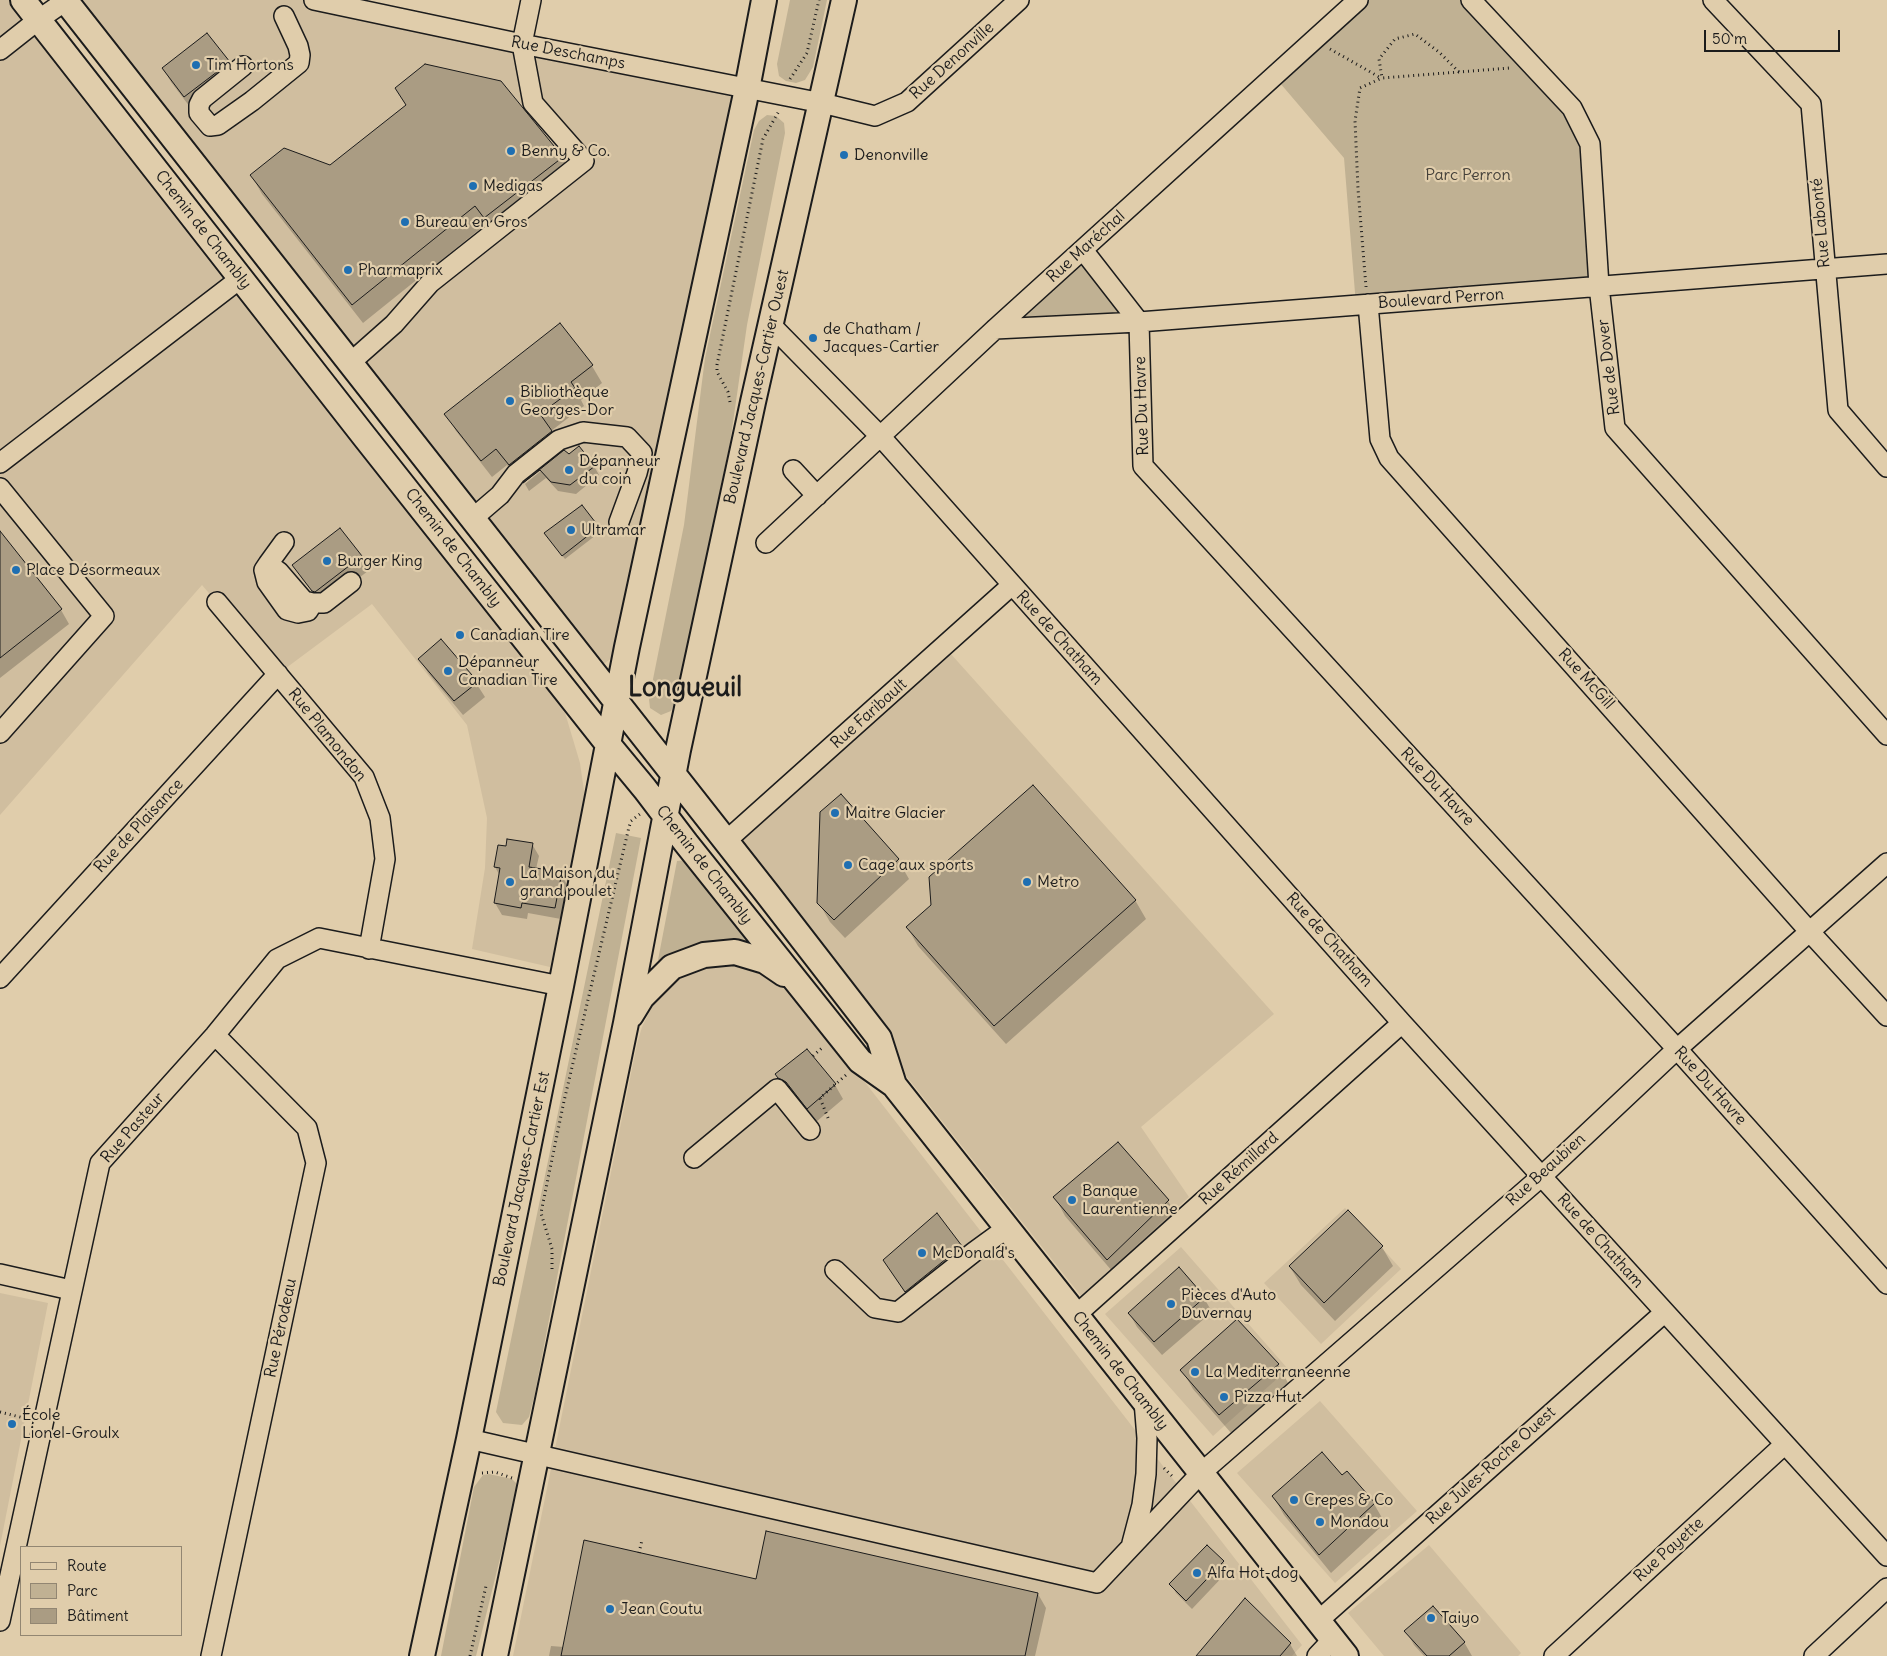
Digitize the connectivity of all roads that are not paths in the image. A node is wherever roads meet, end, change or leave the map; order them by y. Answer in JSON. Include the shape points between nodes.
{"nodes":[{"id":1,"x":23,"y":0,"type":"edge"},
{"id":2,"x":66,"y":0,"type":"edge"},
{"id":3,"x":314,"y":0,"type":"edge"},
{"id":4,"x":531,"y":0,"type":"edge"},
{"id":5,"x":764,"y":0,"type":"edge"},
{"id":6,"x":844,"y":0,"type":"edge"},
{"id":7,"x":1019,"y":0,"type":"edge"},
{"id":8,"x":1358,"y":0,"type":"edge"},
{"id":9,"x":1471,"y":0,"type":"edge"},
{"id":10,"x":1713,"y":0,"type":"edge"},
{"id":11,"x":284,"y":16,"type":"dead end"},
{"id":12,"x":38,"y":20,"type":"junction"},
{"id":13,"x":522,"y":44,"type":"junction"},
{"id":14,"x":0,"y":50,"type":"edge"},
{"id":15,"x":243,"y":66,"type":"dead end"},
{"id":16,"x":747,"y":89,"type":"junction"},
{"id":17,"x":822,"y":103,"type":"junction"},
{"id":18,"x":1083,"y":250,"type":"junction"},
{"id":19,"x":1887,"y":264,"type":"edge"},
{"id":20,"x":1826,"y":269,"type":"junction"},
{"id":21,"x":241,"y":278,"type":"junction"},
{"id":22,"x":1599,"y":286,"type":"junction"},
{"id":23,"x":1368,"y":304,"type":"junction"},
{"id":24,"x":1139,"y":322,"type":"junction"},
{"id":25,"x":771,"y":324,"type":"junction"},
{"id":26,"x":995,"y":329,"type":"junction"},
{"id":27,"x":350,"y":363,"type":"junction"},
{"id":28,"x":881,"y":437,"type":"junction"},
{"id":29,"x":0,"y":463,"type":"edge"},
{"id":30,"x":1887,"y":467,"type":"edge"},
{"id":31,"x":793,"y":470,"type":"dead end"},
{"id":32,"x":0,"y":488,"type":"edge"},
{"id":33,"x":816,"y":496,"type":"junction"},
{"id":34,"x":472,"y":519,"type":"junction"},
{"id":35,"x":619,"y":522,"type":"dead end"},
{"id":36,"x":284,"y":542,"type":"dead end"},
{"id":37,"x":766,"y":543,"type":"dead end"},
{"id":38,"x":351,"y":582,"type":"dead end"},
{"id":39,"x":1012,"y":585,"type":"junction"},
{"id":40,"x":217,"y":602,"type":"dead end"},
{"id":41,"x":627,"y":647,"type":"junction"},
{"id":42,"x":586,"y":663,"type":"junction"},
{"id":43,"x":278,"y":674,"type":"junction"},
{"id":44,"x":616,"y":702,"type":"junction"},
{"id":45,"x":0,"y":732,"type":"edge"},
{"id":46,"x":1887,"y":735,"type":"edge"},
{"id":47,"x":607,"y":744,"type":"junction"},
{"id":48,"x":673,"y":774,"type":"junction"},
{"id":49,"x":666,"y":818,"type":"junction"},
{"id":50,"x":726,"y":841,"type":"junction"},
{"id":51,"x":1887,"y":863,"type":"edge"},
{"id":52,"x":1809,"y":931,"type":"junction"},
{"id":53,"x":369,"y":949,"type":"junction"},
{"id":54,"x":0,"y":978,"type":"edge"},
{"id":55,"x":799,"y":984,"type":"junction"},
{"id":56,"x":562,"y":986,"type":"junction"},
{"id":57,"x":1887,"y":1016,"type":"edge"},
{"id":58,"x":626,"y":1023,"type":"junction"},
{"id":59,"x":1402,"y":1023,"type":"junction"},
{"id":60,"x":214,"y":1035,"type":"junction"},
{"id":61,"x":1678,"y":1049,"type":"junction"},
{"id":62,"x":894,"y":1085,"type":"junction"},
{"id":63,"x":810,"y":1130,"type":"dead end"},
{"id":64,"x":694,"y":1158,"type":"dead end"},
{"id":65,"x":1542,"y":1176,"type":"junction"},
{"id":66,"x":1007,"y":1228,"type":"junction"},
{"id":67,"x":836,"y":1270,"type":"dead end"},
{"id":68,"x":0,"y":1274,"type":"edge"},
{"id":69,"x":1887,"y":1284,"type":"edge"},
{"id":70,"x":72,"y":1290,"type":"junction"},
{"id":71,"x":1665,"y":1312,"type":"junction"},
{"id":72,"x":1076,"y":1315,"type":"junction"},
{"id":73,"x":1144,"y":1401,"type":"junction"},
{"id":74,"x":469,"y":1439,"type":"junction"},
{"id":75,"x":1785,"y":1444,"type":"junction"},
{"id":76,"x":528,"y":1453,"type":"junction"},
{"id":77,"x":1201,"y":1473,"type":"junction"},
{"id":78,"x":1130,"y":1548,"type":"junction"},
{"id":79,"x":1887,"y":1556,"type":"edge"},
{"id":80,"x":1887,"y":1588,"type":"edge"},
{"id":81,"x":0,"y":1621,"type":"edge"},
{"id":82,"x":1318,"y":1621,"type":"junction"},
{"id":83,"x":1332,"y":1650,"type":"edge"},
{"id":84,"x":211,"y":1656,"type":"edge"},
{"id":85,"x":422,"y":1656,"type":"edge"},
{"id":86,"x":495,"y":1656,"type":"edge"},
{"id":87,"x":1554,"y":1656,"type":"edge"},
{"id":88,"x":1814,"y":1656,"type":"edge"}],
"edges":[{"from":1,"to":12,"type":"main road","name":"Chemin de Chambly"},
{"from":2,"to":12,"type":"street"},
{"from":2,"to":27,"type":"main road","name":"Chemin de Chambly"},
{"from":3,"to":13,"type":"street","name":"Rue Deschamps"},
{"from":4,"to":13,"type":"street"},
{"from":5,"to":16,"type":"main road"},
{"from":6,"to":17,"type":"main road","name":"Boulevard Jacques-Cartier Ouest"},
{"from":7,"to":17,"type":"street","name":"Rue Denonville","via":[[907,102],[874,116]]},
{"from":8,"to":18,"type":"street","name":"Rue Maréchal"},
{"from":9,"to":22,"type":"street","name":"Rue de Dover","via":[[1572,108],[1590,144]]},
{"from":10,"to":20,"type":"street","name":"Rue Labonté","via":[[1810,104]]},
{"from":11,"to":15,"type":"street","via":[[298,46],[299,63],[252,101],[218,125],[210,126],[199,113],[202,99]]},
{"from":12,"to":14,"type":"street"},
{"from":12,"to":21,"type":"main road","name":"Chemin de Chambly"},
{"from":13,"to":16,"type":"street","name":"Rue Deschamps"},
{"from":13,"to":27,"type":"street","via":[[533,103],[584,161],[430,283],[394,324]]},
{"from":16,"to":17,"type":"street","name":"Rue Deschamps"},
{"from":16,"to":41,"type":"main road"},
{"from":17,"to":25,"type":"main road","name":"Boulevard Jacques-Cartier Ouest"},
{"from":18,"to":24,"type":"street"},
{"from":18,"to":26,"type":"street","name":"Rue Maréchal"},
{"from":19,"to":20,"type":"street","name":"Boulevard Perron"},
{"from":20,"to":22,"type":"street","name":"Boulevard Perron"},
{"from":20,"to":30,"type":"street","name":"Rue Labonté","via":[[1838,410]]},
{"from":21,"to":29,"type":"street"},
{"from":21,"to":47,"type":"main road","name":"Chemin de Chambly"},
{"from":22,"to":23,"type":"street","name":"Boulevard Perron"},
{"from":22,"to":46,"type":"street","name":"Rue de Dover","via":[[1616,428]]},
{"from":23,"to":24,"type":"street","name":"Boulevard Perron"},
{"from":23,"to":52,"type":"street","name":"Rue McGill","via":[[1380,439],[1390,458]]},
{"from":24,"to":26,"type":"street","name":"Boulevard Perron"},
{"from":24,"to":61,"type":"street","name":"Rue Du Havre","via":[[1144,466]]},
{"from":25,"to":28,"type":"street","name":"Rue de Chatham"},
{"from":25,"to":48,"type":"main road","name":"Boulevard Jacques-Cartier Ouest"},
{"from":26,"to":28,"type":"street","name":"Rue Maréchal"},
{"from":27,"to":34,"type":"main road","name":"Chemin de Chambly"},
{"from":28,"to":33,"type":"street","name":"Rue Maréchal"},
{"from":28,"to":39,"type":"street","name":"Rue de Chatham"},
{"from":31,"to":33,"type":"street"},
{"from":32,"to":45,"type":"street","via":[[104,616]]},
{"from":33,"to":37,"type":"street","name":"Rue Maréchal"},
{"from":34,"to":35,"type":"street","via":[[500,495],[516,474],[559,440],[583,432],[628,437],[642,453],[638,473]]},
{"from":34,"to":42,"type":"main road","name":"Chemin de Chambly"},
{"from":36,"to":38,"type":"street","via":[[268,564],[304,601],[324,603]]},
{"from":39,"to":50,"type":"street","name":"Rue Faribault"},
{"from":39,"to":59,"type":"street","name":"Rue de Chatham"},
{"from":40,"to":43,"type":"street","name":"Rue Plamondon"},
{"from":41,"to":42,"type":"main road","via":[[605,663]]},
{"from":41,"to":44,"type":"main road"},
{"from":42,"to":44,"type":"main road","name":"Chemin de Chambly"},
{"from":43,"to":53,"type":"street","name":"Rue Plamondon","via":[[364,777],[380,818],[385,859]]},
{"from":43,"to":54,"type":"street","name":"Rue de Plaisance"},
{"from":44,"to":47,"type":"main road","name":"Boulevard Jacques-Cartier Est"},
{"from":44,"to":48,"type":"main road","name":"Chemin de Chambly"},
{"from":47,"to":49,"type":"main road","name":"Chemin de Chambly"},
{"from":47,"to":56,"type":"main road","name":"Boulevard Jacques-Cartier Est"},
{"from":48,"to":49,"type":"main road"},
{"from":48,"to":50,"type":"main road","name":"Chemin de Chambly"},
{"from":49,"to":55,"type":"main road","name":"Chemin de Chambly"},
{"from":49,"to":58,"type":"main road"},
{"from":50,"to":62,"type":"main road","name":"Chemin de Chambly","via":[[879,1038]]},
{"from":51,"to":52,"type":"street","name":"Rue Beaubien"},
{"from":52,"to":57,"type":"street","name":"Rue McGill"},
{"from":52,"to":61,"type":"street","name":"Rue Beaubien"},
{"from":53,"to":56,"type":"street","name":"Rue Pasteur"},
{"from":53,"to":60,"type":"street","name":"Rue Pasteur","via":[[319,938],[277,959]]},
{"from":55,"to":58,"type":"main road","via":[[763,960],[735,952],[704,955],[672,967],[642,997]]},
{"from":55,"to":62,"type":"main road","name":"Chemin de Chambly","via":[[860,1061]]},
{"from":56,"to":74,"type":"main road","name":"Boulevard Jacques-Cartier Est"},
{"from":58,"to":76,"type":"main road"},
{"from":59,"to":65,"type":"street","name":"Rue de Chatham"},
{"from":59,"to":72,"type":"street","name":"Rue Rémillard"},
{"from":60,"to":70,"type":"street","name":"Rue Pasteur","via":[[100,1163]]},
{"from":60,"to":84,"type":"street","name":"Rue Pérodeau","via":[[307,1128],[316,1163]]},
{"from":61,"to":65,"type":"street","name":"Rue Beaubien"},
{"from":61,"to":69,"type":"street","name":"Rue Du Havre"},
{"from":62,"to":66,"type":"main road","name":"Chemin de Chambly"},
{"from":63,"to":64,"type":"street","via":[[777,1089]]},
{"from":65,"to":71,"type":"street","name":"Rue de Chatham"},
{"from":65,"to":77,"type":"street","name":"Rue Beaubien"},
{"from":66,"to":67,"type":"street","via":[[898,1312],[875,1308]]},
{"from":66,"to":72,"type":"main road","name":"Chemin de Chambly"},
{"from":68,"to":70,"type":"street"},
{"from":70,"to":81,"type":"street","name":"Rue Pasteur"},
{"from":71,"to":75,"type":"street","name":"Rue de Chatham"},
{"from":71,"to":82,"type":"street","name":"Rue Jules-Roche Ouest"},
{"from":72,"to":73,"type":"main road","name":"Chemin de Chambly"},
{"from":73,"to":77,"type":"main road","name":"Chemin de Chambly"},
{"from":73,"to":78,"type":"street","via":[[1146,1474],[1142,1505]]},
{"from":74,"to":76,"type":"street"},
{"from":74,"to":85,"type":"main road","name":"Boulevard Jacques-Cartier Est"},
{"from":75,"to":79,"type":"street","name":"Rue de Chatham"},
{"from":75,"to":87,"type":"street","name":"Rue Payette"},
{"from":76,"to":78,"type":"street","name":"Rue Beaubien","via":[[1097,1583]]},
{"from":76,"to":86,"type":"main road"},
{"from":77,"to":78,"type":"street","name":"Rue Beaubien"},
{"from":77,"to":82,"type":"main road","name":"Chemin de Chambly"},
{"from":80,"to":88,"type":"street"},
{"from":82,"to":83,"type":"main road","name":"Chemin de Chambly"}]}
